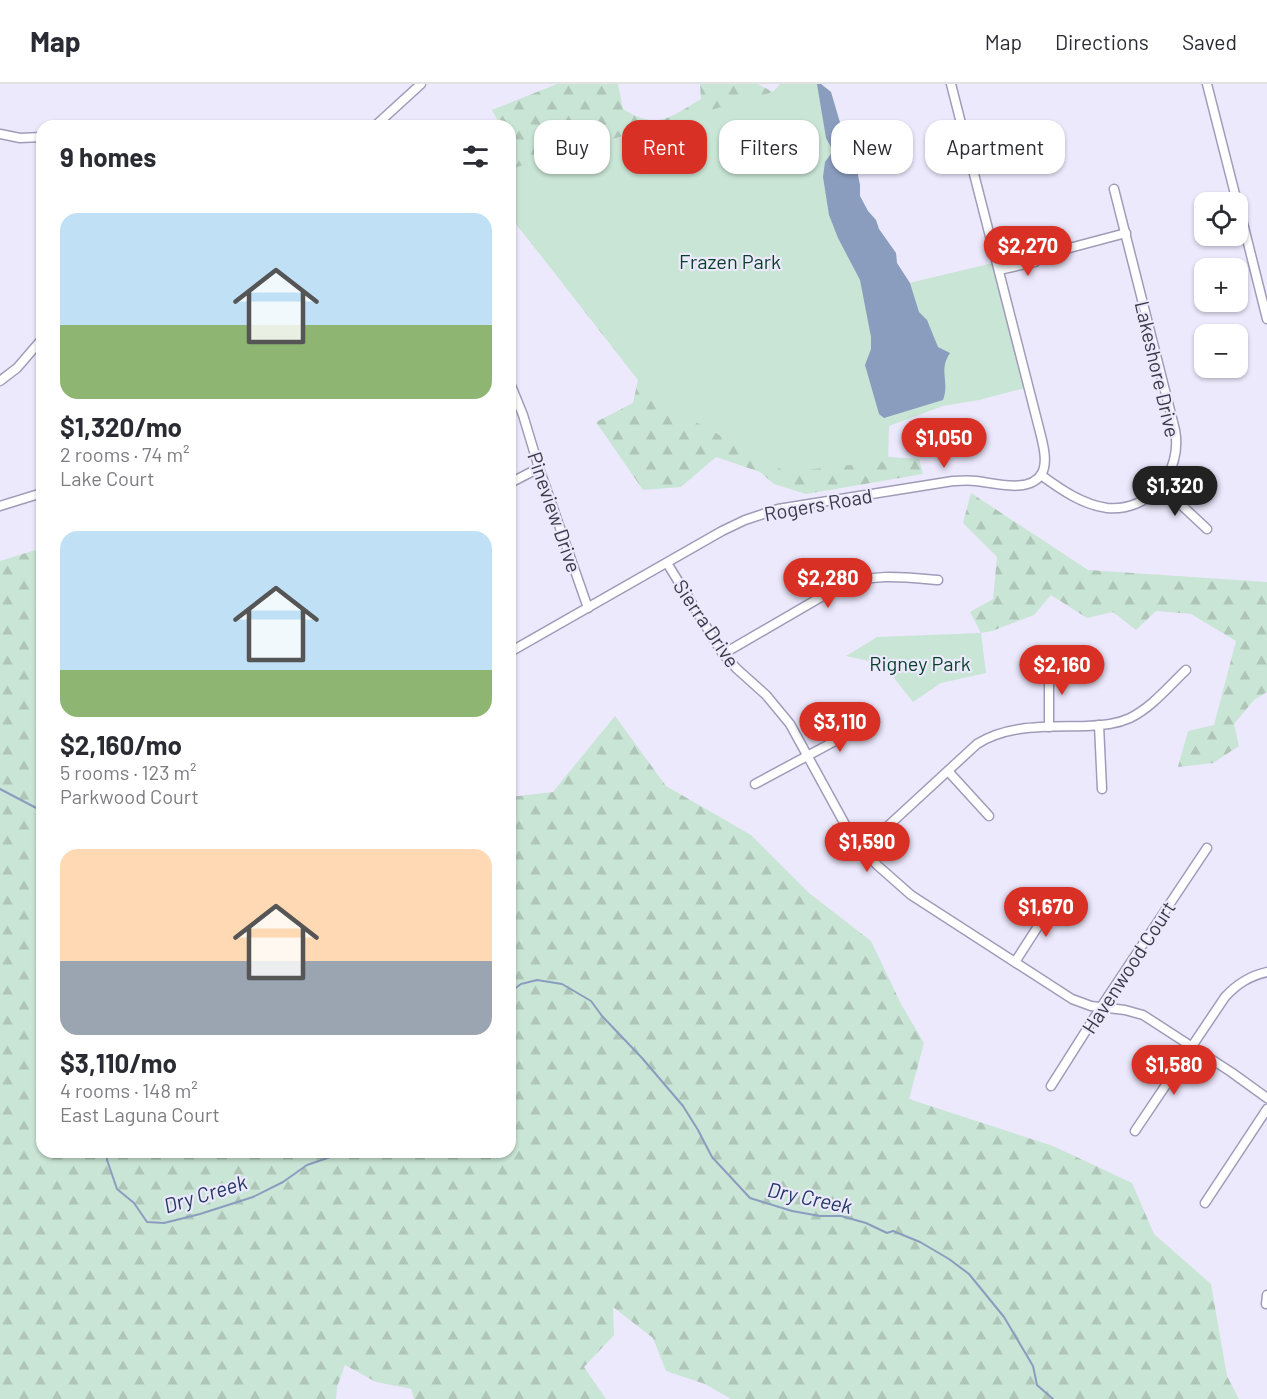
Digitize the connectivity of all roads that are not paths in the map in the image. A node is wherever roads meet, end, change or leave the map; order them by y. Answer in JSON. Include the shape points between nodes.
{"nodes":[{"id":1,"x":421,"y":84,"type":"edge"},
{"id":2,"x":951,"y":84,"type":"edge"},
{"id":3,"x":1207,"y":84,"type":"edge"},
{"id":4,"x":413,"y":88,"type":"edge"},
{"id":5,"x":381,"y":120,"type":"edge"},
{"id":6,"x":0,"y":134,"type":"edge"},
{"id":7,"x":36,"y":137,"type":"edge"},
{"id":8,"x":1114,"y":189,"type":"dead end"},
{"id":9,"x":1234,"y":192,"type":"edge"},
{"id":10,"x":1126,"y":233,"type":"junction"},
{"id":11,"x":1248,"y":239,"type":"edge"},
{"id":12,"x":998,"y":266,"type":"junction"},
{"id":13,"x":1263,"y":289,"type":"edge"},
{"id":14,"x":1267,"y":319,"type":"edge"},
{"id":15,"x":36,"y":353,"type":"edge"},
{"id":16,"x":0,"y":381,"type":"edge"},
{"id":17,"x":516,"y":398,"type":"edge"},
{"id":18,"x":539,"y":468,"type":"junction"},
{"id":19,"x":1041,"y":475,"type":"junction"},
{"id":20,"x":516,"y":480,"type":"edge"},
{"id":21,"x":1161,"y":486,"type":"junction"},
{"id":22,"x":36,"y":495,"type":"edge"},
{"id":23,"x":0,"y":506,"type":"edge"},
{"id":24,"x":1207,"y":529,"type":"dead end"},
{"id":25,"x":667,"y":563,"type":"junction"},
{"id":26,"x":938,"y":580,"type":"dead end"},
{"id":27,"x":588,"y":608,"type":"junction"},
{"id":28,"x":516,"y":649,"type":"edge"},
{"id":29,"x":723,"y":654,"type":"junction"},
{"id":30,"x":1049,"y":666,"type":"dead end"},
{"id":31,"x":1186,"y":670,"type":"dead end"},
{"id":32,"x":852,"y":723,"type":"dead end"},
{"id":33,"x":1099,"y":725,"type":"junction"},
{"id":34,"x":1049,"y":727,"type":"junction"},
{"id":35,"x":807,"y":757,"type":"junction"},
{"id":36,"x":948,"y":771,"type":"junction"},
{"id":37,"x":755,"y":784,"type":"dead end"},
{"id":38,"x":1102,"y":789,"type":"dead end"},
{"id":39,"x":989,"y":816,"type":"dead end"},
{"id":40,"x":1207,"y":848,"type":"dead end"},
{"id":41,"x":863,"y":849,"type":"junction"},
{"id":42,"x":1055,"y":900,"type":"dead end"},
{"id":43,"x":1015,"y":962,"type":"junction"},
{"id":44,"x":1267,"y":972,"type":"edge"},
{"id":45,"x":1101,"y":1007,"type":"junction"},
{"id":46,"x":1191,"y":1045,"type":"junction"},
{"id":47,"x":1051,"y":1086,"type":"dead end"},
{"id":48,"x":1267,"y":1098,"type":"edge"},
{"id":49,"x":1267,"y":1109,"type":"edge"},
{"id":50,"x":1135,"y":1131,"type":"dead end"},
{"id":51,"x":1205,"y":1203,"type":"dead end"}],
"edges":[{"from":1,"to":4,"type":"street"},
{"from":2,"to":12,"type":"street"},
{"from":3,"to":9,"type":"street"},
{"from":4,"to":5,"type":"street"},
{"from":6,"to":7,"type":"street"},
{"from":8,"to":10,"type":"street","name":"Lakeshore Drive"},
{"from":10,"to":12,"type":"street","via":[[1043,255],[1034,253]]},
{"from":10,"to":21,"type":"street","name":"Lakeshore Drive","via":[[1176,437],[1173,467]]},
{"from":11,"to":13,"type":"street"},
{"from":12,"to":19,"type":"street","via":[[1042,440]]},
{"from":13,"to":14,"type":"street"},
{"from":15,"to":16,"type":"street"},
{"from":17,"to":18,"type":"street","name":"Pineview Drive"},
{"from":18,"to":20,"type":"street"},
{"from":18,"to":27,"type":"street","name":"Pineview Drive"},
{"from":19,"to":21,"type":"street","via":[[1078,498],[1106,508],[1142,500]]},
{"from":19,"to":25,"type":"street","name":"Rogers Road","via":[[1018,486],[953,481],[778,509],[745,520]]},
{"from":21,"to":24,"type":"street"},
{"from":22,"to":23,"type":"street"},
{"from":25,"to":27,"type":"street","name":"Rogers Road"},
{"from":25,"to":29,"type":"street","name":"Sierra Drive"},
{"from":26,"to":29,"type":"street","via":[[878,576],[840,586]]},
{"from":27,"to":28,"type":"street","name":"Rogers Road"},
{"from":29,"to":35,"type":"street","name":"Sierra Drive","via":[[776,705]]},
{"from":30,"to":34,"type":"street"},
{"from":31,"to":33,"type":"street","via":[[1146,708],[1123,721]]},
{"from":32,"to":35,"type":"street","via":[[837,740]]},
{"from":33,"to":34,"type":"street"},
{"from":33,"to":38,"type":"street"},
{"from":34,"to":36,"type":"street","via":[[1019,728],[986,739]]},
{"from":35,"to":37,"type":"street"},
{"from":35,"to":41,"type":"street","name":"Sierra Drive"},
{"from":36,"to":39,"type":"street"},
{"from":36,"to":41,"type":"street"},
{"from":40,"to":45,"type":"street","name":"Havenwood Court"},
{"from":41,"to":43,"type":"street","name":"Sierra Drive","via":[[911,895]]},
{"from":42,"to":43,"type":"street"},
{"from":43,"to":45,"type":"street","name":"Sierra Drive","via":[[1072,999]]},
{"from":44,"to":46,"type":"street","via":[[1247,978],[1235,987]]},
{"from":45,"to":46,"type":"street","name":"Sierra Drive","via":[[1143,1015]]},
{"from":45,"to":47,"type":"street","name":"Havenwood Court"},
{"from":46,"to":48,"type":"street","name":"Sierra Drive"},
{"from":46,"to":50,"type":"street"},
{"from":49,"to":51,"type":"street"}]}
